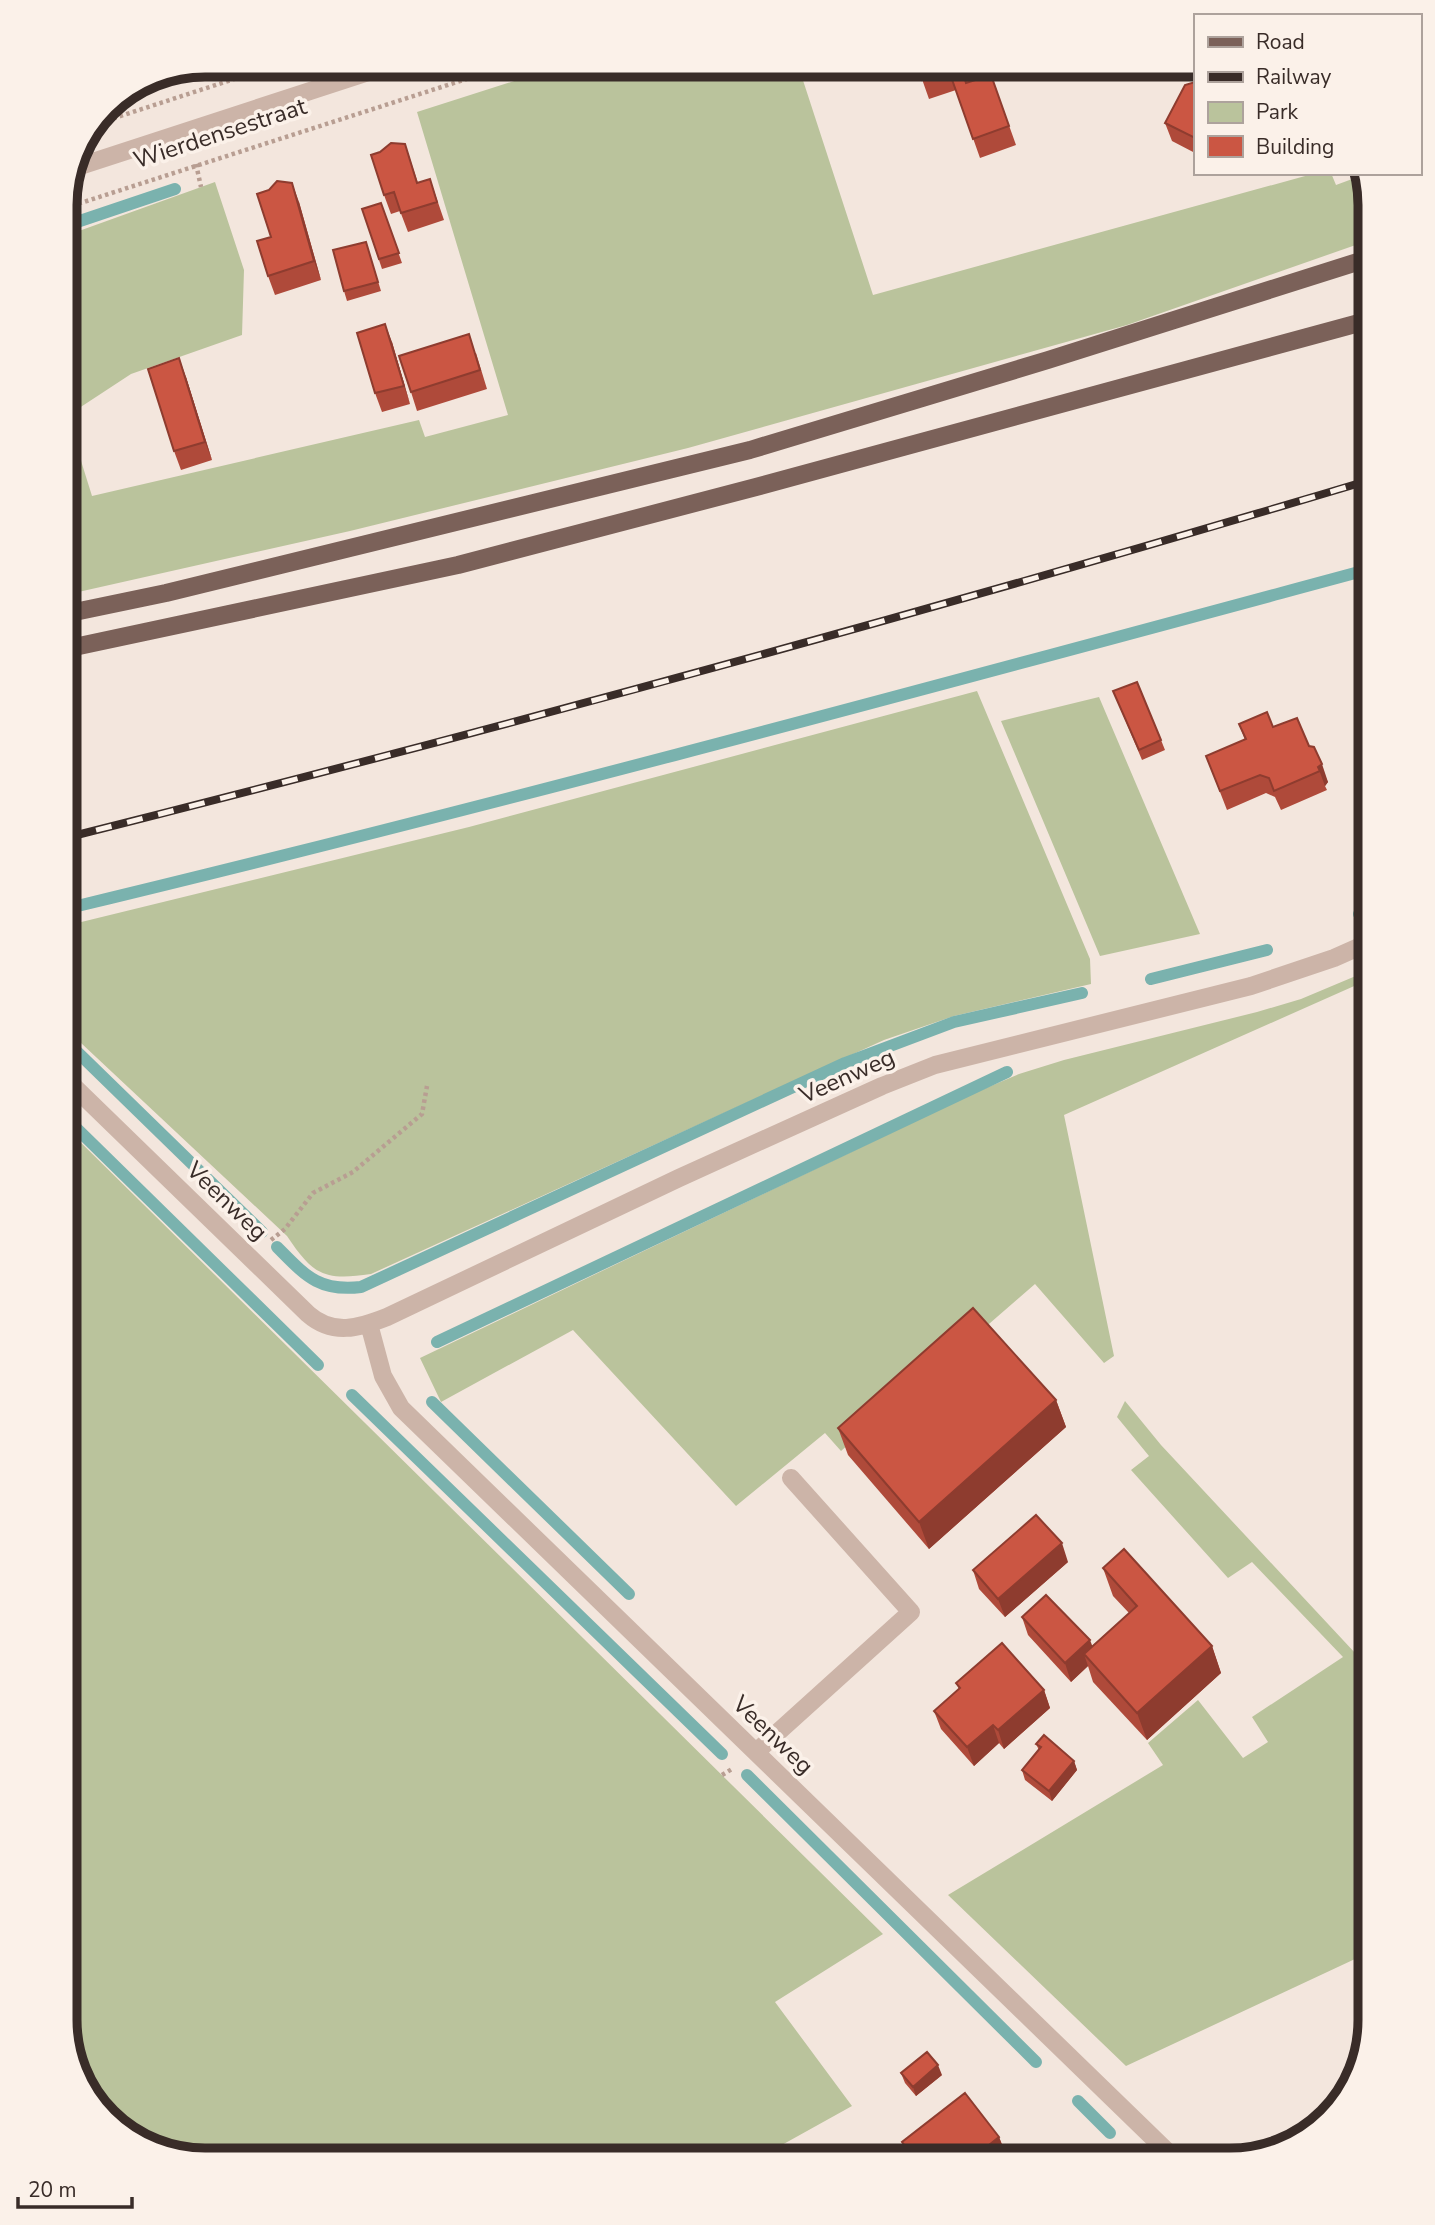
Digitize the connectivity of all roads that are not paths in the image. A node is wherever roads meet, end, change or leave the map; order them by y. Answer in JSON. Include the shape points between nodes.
{"nodes":[{"id":1,"x":353,"y":77,"type":"edge"},
{"id":2,"x":84,"y":165,"type":"edge"},
{"id":3,"x":1358,"y":262,"type":"edge"},
{"id":4,"x":1358,"y":323,"type":"edge"},
{"id":5,"x":77,"y":612,"type":"edge"},
{"id":6,"x":77,"y":646,"type":"edge"},
{"id":7,"x":1358,"y":947,"type":"edge"},
{"id":8,"x":77,"y":1090,"type":"edge"},
{"id":9,"x":369,"y":1324,"type":"junction"},
{"id":10,"x":791,"y":1478,"type":"dead end"},
{"id":11,"x":756,"y":1752,"type":"junction"},
{"id":12,"x":1164,"y":2148,"type":"edge"}],
"edges":[{"from":1,"to":2,"type":"street","name":"Wierdensestraat"},
{"from":3,"to":5,"type":"main road","via":[[750,450]]},
{"from":4,"to":6,"type":"main road","via":[[458,565]]},
{"from":7,"to":9,"type":"street","name":"Veenweg","via":[[1251,986],[935,1065],[692,1172]]},
{"from":8,"to":9,"type":"street","name":"Veenweg","via":[[308,1314],[324,1326],[352,1329]]},
{"from":9,"to":11,"type":"street","name":"Veenweg","via":[[383,1376],[401,1408]]},
{"from":10,"to":11,"type":"street","via":[[911,1612]]},
{"from":11,"to":12,"type":"street","name":"Veenweg"}]}
